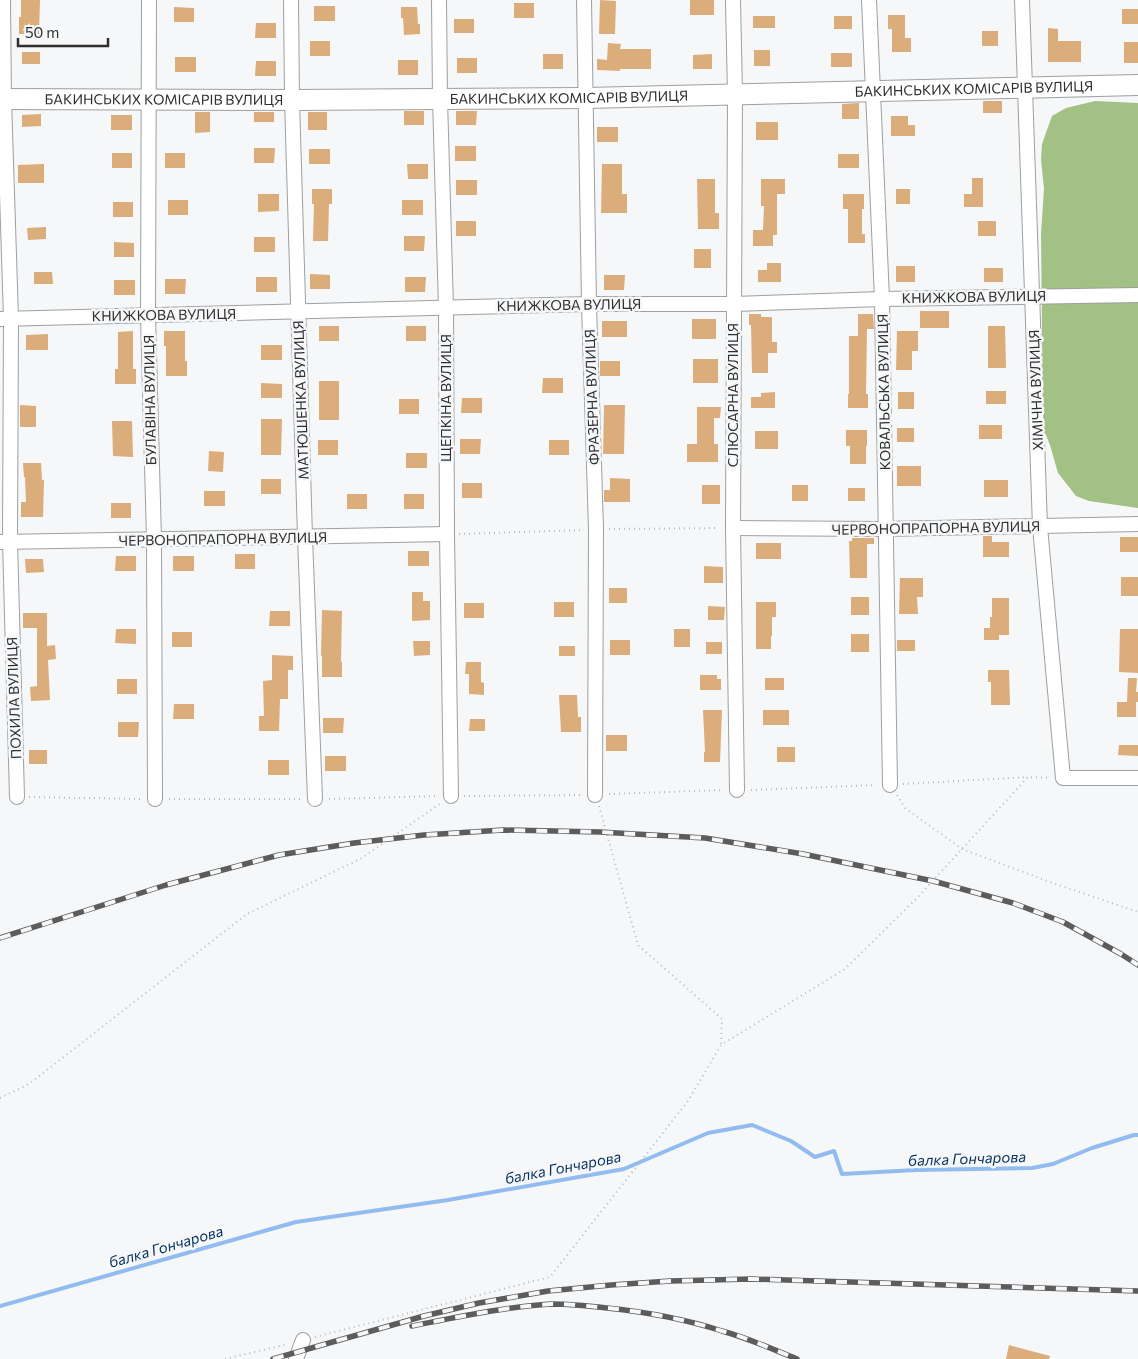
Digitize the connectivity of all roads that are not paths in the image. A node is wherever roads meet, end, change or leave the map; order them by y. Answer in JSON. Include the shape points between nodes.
{"nodes":[{"id":1,"x":3,"y":0,"type":"edge"},
{"id":2,"x":149,"y":0,"type":"edge"},
{"id":3,"x":291,"y":0,"type":"edge"},
{"id":4,"x":439,"y":0,"type":"edge"},
{"id":5,"x":584,"y":0,"type":"edge"},
{"id":6,"x":733,"y":0,"type":"edge"},
{"id":7,"x":869,"y":0,"type":"edge"},
{"id":8,"x":1022,"y":0,"type":"edge"},
{"id":9,"x":1138,"y":85,"type":"edge"},
{"id":10,"x":1026,"y":88,"type":"junction"},
{"id":11,"x":874,"y":92,"type":"junction"},
{"id":12,"x":735,"y":95,"type":"junction"},
{"id":13,"x":586,"y":98,"type":"junction"},
{"id":14,"x":2,"y":99,"type":"edge"},
{"id":15,"x":440,"y":99,"type":"junction"},
{"id":16,"x":148,"y":100,"type":"junction"},
{"id":17,"x":292,"y":100,"type":"junction"},
{"id":18,"x":1138,"y":295,"type":"edge"},
{"id":19,"x":1033,"y":296,"type":"junction"},
{"id":20,"x":882,"y":299,"type":"junction"},
{"id":21,"x":589,"y":304,"type":"junction"},
{"id":22,"x":733,"y":304,"type":"junction"},
{"id":23,"x":446,"y":308,"type":"junction"},
{"id":24,"x":298,"y":312,"type":"junction"},
{"id":25,"x":148,"y":316,"type":"junction"},
{"id":26,"x":6,"y":319,"type":"edge"},
{"id":27,"x":1138,"y":524,"type":"edge"},
{"id":28,"x":1040,"y":527,"type":"junction"},
{"id":29,"x":734,"y":528,"type":"junction"},
{"id":30,"x":886,"y":529,"type":"junction"},
{"id":31,"x":447,"y":534,"type":"junction"},
{"id":32,"x":305,"y":537,"type":"junction"},
{"id":33,"x":154,"y":540,"type":"junction"},
{"id":34,"x":5,"y":542,"type":"edge"},
{"id":35,"x":1138,"y":778,"type":"edge"},
{"id":36,"x":890,"y":785,"type":"road end"},
{"id":37,"x":737,"y":790,"type":"road end"},
{"id":38,"x":595,"y":795,"type":"road end"},
{"id":39,"x":452,"y":796,"type":"road end"},
{"id":40,"x":17,"y":797,"type":"road end"},
{"id":41,"x":155,"y":799,"type":"road end"},
{"id":42,"x":315,"y":799,"type":"road end"},
{"id":43,"x":303,"y":1340,"type":"road end"},
{"id":44,"x":296,"y":1359,"type":"edge"}],
"edges":[{"from":1,"to":14,"type":"street","name":"ПОХИЛА ВУЛИЦЯ"},
{"from":2,"to":16,"type":"street","name":"БУЛАВІНА ВУЛИЦЯ"},
{"from":3,"to":17,"type":"street","name":"МАТЮШЕНКА ВУЛИЦЯ"},
{"from":4,"to":15,"type":"street","name":"ЩЕПКІНА ВУЛИЦЯ"},
{"from":5,"to":13,"type":"street","name":"ФРАЗЕРНА ВУЛИЦЯ"},
{"from":6,"to":12,"type":"street","name":"СЛЮСАРНА ВУЛИЦЯ"},
{"from":7,"to":11,"type":"street","name":"КОВАЛЬСЬКА ВУЛИЦЯ"},
{"from":8,"to":10,"type":"street","name":"ХІМІЧНА ВУЛИЦЯ"},
{"from":9,"to":10,"type":"street","name":"БАКИНСЬКИХ КОМІСАРІВ ВУЛИЦЯ"},
{"from":10,"to":11,"type":"street","name":"БАКИНСЬКИХ КОМІСАРІВ ВУЛИЦЯ"},
{"from":10,"to":19,"type":"street","name":"ХІМІЧНА ВУЛИЦЯ"},
{"from":11,"to":12,"type":"street","name":"БАКИНСЬКИХ КОМІСАРІВ ВУЛИЦЯ"},
{"from":11,"to":20,"type":"street","name":"КОВАЛЬСЬКА ВУЛИЦЯ"},
{"from":12,"to":13,"type":"street","name":"БАКИНСЬКИХ КОМІСАРІВ ВУЛИЦЯ"},
{"from":12,"to":22,"type":"street","name":"СЛЮСАРНА ВУЛИЦЯ"},
{"from":13,"to":15,"type":"street","name":"БАКИНСЬКИХ КОМІСАРІВ ВУЛИЦЯ"},
{"from":13,"to":21,"type":"street","name":"ФРАЗЕРНА ВУЛИЦЯ"},
{"from":14,"to":16,"type":"street","name":"БАКИНСЬКИХ КОМІСАРІВ ВУЛИЦЯ"},
{"from":14,"to":26,"type":"street","name":"ПОХИЛА ВУЛИЦЯ"},
{"from":15,"to":17,"type":"street","name":"БАКИНСЬКИХ КОМІСАРІВ ВУЛИЦЯ"},
{"from":15,"to":23,"type":"street","name":"ЩЕПКІНА ВУЛИЦЯ"},
{"from":16,"to":17,"type":"street","name":"БАКИНСЬКИХ КОМІСАРІВ ВУЛИЦЯ"},
{"from":16,"to":25,"type":"street","name":"БУЛАВІНА ВУЛИЦЯ"},
{"from":17,"to":24,"type":"street","name":"МАТЮШЕНКА ВУЛИЦЯ"},
{"from":18,"to":19,"type":"street","name":"КНИЖКОВА ВУЛИЦЯ"},
{"from":19,"to":20,"type":"street","name":"КНИЖКОВА ВУЛИЦЯ"},
{"from":19,"to":28,"type":"street","name":"ХІМІЧНА ВУЛИЦЯ"},
{"from":20,"to":22,"type":"street","name":"КНИЖКОВА ВУЛИЦЯ"},
{"from":20,"to":30,"type":"street","name":"КОВАЛЬСЬКА ВУЛИЦЯ"},
{"from":21,"to":22,"type":"street","name":"КНИЖКОВА ВУЛИЦЯ"},
{"from":21,"to":23,"type":"street","name":"КНИЖКОВА ВУЛИЦЯ"},
{"from":21,"to":38,"type":"street","name":"ФРАЗЕРНА ВУЛИЦЯ","via":[[596,529]]},
{"from":22,"to":29,"type":"street","name":"СЛЮСАРНА ВУЛИЦЯ"},
{"from":23,"to":24,"type":"street","name":"КНИЖКОВА ВУЛИЦЯ"},
{"from":23,"to":31,"type":"street","name":"ЩЕПКІНА ВУЛИЦЯ"},
{"from":24,"to":25,"type":"street","name":"КНИЖКОВА ВУЛИЦЯ"},
{"from":24,"to":32,"type":"street","name":"МАТЮШЕНКА ВУЛИЦЯ"},
{"from":25,"to":26,"type":"street","name":"КНИЖКОВА ВУЛИЦЯ"},
{"from":25,"to":33,"type":"street","name":"БУЛАВІНА ВУЛИЦЯ"},
{"from":26,"to":34,"type":"street","name":"ПОХИЛА ВУЛИЦЯ"},
{"from":27,"to":28,"type":"street","name":"ЧЕРВОНОПРАПОРНА ВУЛИЦЯ"},
{"from":28,"to":30,"type":"street","name":"ЧЕРВОНОПРАПОРНА ВУЛИЦЯ"},
{"from":28,"to":35,"type":"street","name":"ХІМІЧНА ВУЛИЦЯ","via":[[1063,778]]},
{"from":29,"to":30,"type":"street","name":"ЧЕРВОНОПРАПОРНА ВУЛИЦЯ"},
{"from":29,"to":37,"type":"street","name":"СЛЮСАРНА ВУЛИЦЯ"},
{"from":30,"to":36,"type":"street","name":"КОВАЛЬСЬКА ВУЛИЦЯ"},
{"from":31,"to":32,"type":"street","name":"ЧЕРВОНОПРАПОРНА ВУЛИЦЯ"},
{"from":31,"to":39,"type":"street","name":"ЩЕПКІНА ВУЛИЦЯ"},
{"from":32,"to":33,"type":"street","name":"ЧЕРВОНОПРАПОРНА ВУЛИЦЯ"},
{"from":32,"to":42,"type":"street","name":"МАТЮШЕНКА ВУЛИЦЯ"},
{"from":33,"to":34,"type":"street","name":"ЧЕРВОНОПРАПОРНА ВУЛИЦЯ"},
{"from":33,"to":41,"type":"street","name":"БУЛАВІНА ВУЛИЦЯ"},
{"from":34,"to":40,"type":"street","name":"ПОХИЛА ВУЛИЦЯ"},
{"from":43,"to":44,"type":"street"}]}
